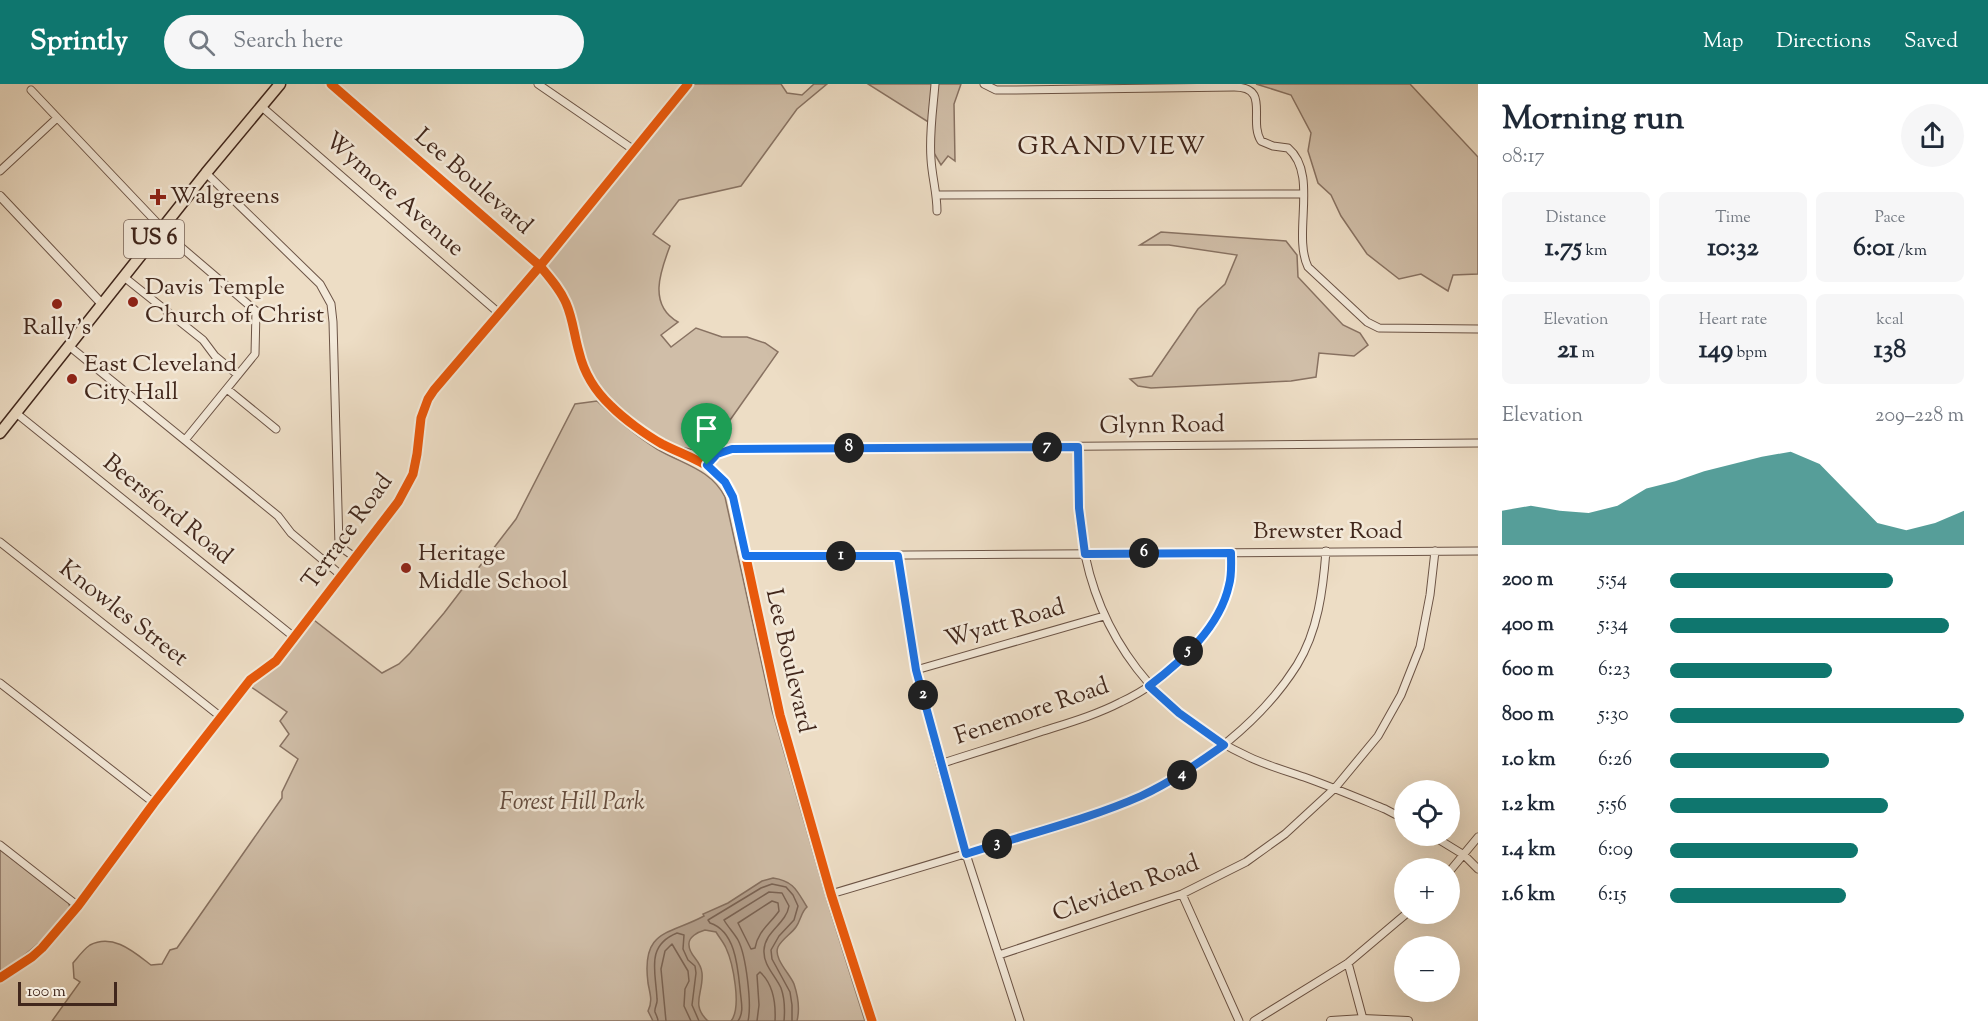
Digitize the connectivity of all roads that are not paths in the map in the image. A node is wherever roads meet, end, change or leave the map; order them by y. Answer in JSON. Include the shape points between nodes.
{"nodes":[{"id":1,"x":331,"y":84,"type":"edge"},
{"id":2,"x":538,"y":84,"type":"edge"},
{"id":3,"x":688,"y":84,"type":"edge"},
{"id":4,"x":935,"y":84,"type":"edge"},
{"id":5,"x":984,"y":84,"type":"edge"},
{"id":6,"x":275,"y":86,"type":"edge"},
{"id":7,"x":30,"y":90,"type":"dead end"},
{"id":8,"x":262,"y":107,"type":"junction"},
{"id":9,"x":57,"y":118,"type":"junction"},
{"id":10,"x":634,"y":150,"type":"junction"},
{"id":11,"x":0,"y":171,"type":"edge"},
{"id":12,"x":206,"y":173,"type":"junction"},
{"id":13,"x":1303,"y":194,"type":"junction"},
{"id":14,"x":937,"y":195,"type":"junction"},
{"id":15,"x":0,"y":196,"type":"edge"},
{"id":16,"x":938,"y":211,"type":"dead end"},
{"id":17,"x":162,"y":229,"type":"junction"},
{"id":18,"x":540,"y":266,"type":"junction"},
{"id":19,"x":124,"y":277,"type":"junction"},
{"id":20,"x":102,"y":304,"type":"junction"},
{"id":21,"x":500,"y":314,"type":"junction"},
{"id":22,"x":1478,"y":329,"type":"edge"},
{"id":23,"x":69,"y":346,"type":"junction"},
{"id":24,"x":238,"y":375,"type":"junction"},
{"id":25,"x":226,"y":389,"type":"junction"},
{"id":26,"x":16,"y":413,"type":"junction"},
{"id":27,"x":276,"y":429,"type":"dead end"},
{"id":28,"x":0,"y":433,"type":"edge"},
{"id":29,"x":185,"y":440,"type":"junction"},
{"id":30,"x":1478,"y":443,"type":"edge"},
{"id":31,"x":1078,"y":447,"type":"junction"},
{"id":32,"x":707,"y":465,"type":"junction"},
{"id":33,"x":0,"y":542,"type":"edge"},
{"id":34,"x":339,"y":546,"type":"junction"},
{"id":35,"x":1326,"y":551,"type":"junction"},
{"id":36,"x":1435,"y":551,"type":"junction"},
{"id":37,"x":1478,"y":551,"type":"edge"},
{"id":38,"x":1231,"y":553,"type":"junction"},
{"id":39,"x":1085,"y":554,"type":"junction"},
{"id":40,"x":746,"y":556,"type":"junction"},
{"id":41,"x":898,"y":556,"type":"junction"},
{"id":42,"x":356,"y":558,"type":"junction"},
{"id":43,"x":328,"y":564,"type":"junction"},
{"id":44,"x":342,"y":576,"type":"junction"},
{"id":45,"x":1104,"y":616,"type":"junction"},
{"id":46,"x":294,"y":637,"type":"junction"},
{"id":47,"x":916,"y":670,"type":"junction"},
{"id":48,"x":0,"y":683,"type":"edge"},
{"id":49,"x":1149,"y":686,"type":"junction"},
{"id":50,"x":221,"y":717,"type":"junction"},
{"id":51,"x":1224,"y":745,"type":"junction"},
{"id":52,"x":940,"y":764,"type":"junction"},
{"id":53,"x":1335,"y":788,"type":"junction"},
{"id":54,"x":154,"y":803,"type":"junction"},
{"id":55,"x":1394,"y":814,"type":"edge"},
{"id":56,"x":1478,"y":837,"type":"edge"},
{"id":57,"x":0,"y":845,"type":"edge"},
{"id":58,"x":1449,"y":846,"type":"edge"},
{"id":59,"x":966,"y":854,"type":"junction"},
{"id":60,"x":1464,"y":855,"type":"junction"},
{"id":61,"x":1460,"y":860,"type":"edge"},
{"id":62,"x":1478,"y":869,"type":"edge"},
{"id":63,"x":831,"y":894,"type":"junction"},
{"id":64,"x":1182,"y":894,"type":"junction"},
{"id":65,"x":78,"y":906,"type":"junction"},
{"id":66,"x":1394,"y":924,"type":"edge"},
{"id":67,"x":999,"y":955,"type":"junction"},
{"id":68,"x":1348,"y":963,"type":"junction"},
{"id":69,"x":0,"y":978,"type":"edge"},
{"id":70,"x":1363,"y":1019,"type":"junction"},
{"id":71,"x":872,"y":1021,"type":"edge"},
{"id":72,"x":1020,"y":1021,"type":"edge"},
{"id":73,"x":1239,"y":1021,"type":"edge"},
{"id":74,"x":1254,"y":1021,"type":"edge"},
{"id":75,"x":1331,"y":1021,"type":"edge"},
{"id":76,"x":1408,"y":1021,"type":"edge"}],
"edges":[{"from":1,"to":18,"type":"street","name":"Lee Boulevard"},
{"from":2,"to":10,"type":"street"},
{"from":3,"to":10,"type":"street","name":"Terrace Road"},
{"from":4,"to":14,"type":"street","via":[[930,142]]},
{"from":5,"to":13,"type":"street","via":[[996,90],[1244,87],[1256,97],[1256,130],[1261,141],[1288,148],[1295,155],[1303,177]]},
{"from":6,"to":8,"type":"main road","number":"US 6"},
{"from":7,"to":9,"type":"street"},
{"from":8,"to":12,"type":"main road","number":"US 6"},
{"from":8,"to":21,"type":"street","name":"Wymore Avenue"},
{"from":9,"to":11,"type":"street"},
{"from":9,"to":17,"type":"street"},
{"from":10,"to":18,"type":"street","name":"Terrace Road"},
{"from":12,"to":17,"type":"main road","number":"US 6"},
{"from":12,"to":34,"type":"street","via":[[320,284],[331,304]]},
{"from":13,"to":14,"type":"street"},
{"from":13,"to":22,"type":"street","via":[[1305,261],[1367,322],[1378,327]]},
{"from":14,"to":16,"type":"street"},
{"from":15,"to":20,"type":"street"},
{"from":17,"to":19,"type":"main road","number":"US 6"},
{"from":17,"to":24,"type":"street","via":[[255,309],[255,354]]},
{"from":18,"to":21,"type":"street","name":"Terrace Road"},
{"from":18,"to":32,"type":"street","name":"Lee Boulevard","via":[[565,301],[586,373],[602,397],[661,443]]},
{"from":19,"to":20,"type":"main road","number":"US 6"},
{"from":19,"to":24,"type":"street","via":[[203,340]]},
{"from":20,"to":23,"type":"main road","number":"US 6"},
{"from":21,"to":42,"type":"street","name":"Terrace Road","via":[[428,399],[409,484]]},
{"from":23,"to":26,"type":"main road","number":"US 6"},
{"from":23,"to":29,"type":"street"},
{"from":24,"to":25,"type":"street"},
{"from":25,"to":27,"type":"street"},
{"from":25,"to":29,"type":"street"},
{"from":26,"to":28,"type":"main road","number":"US 6"},
{"from":26,"to":46,"type":"street","name":"Beersford Road"},
{"from":29,"to":43,"type":"street","via":[[279,516],[291,533]]},
{"from":30,"to":31,"type":"street","name":"Glynn Road"},
{"from":31,"to":32,"type":"street","name":"Glynn Road","via":[[732,449],[717,454]]},
{"from":31,"to":39,"type":"street"},
{"from":32,"to":40,"type":"street","name":"Lee Boulevard","via":[[733,497]]},
{"from":33,"to":50,"type":"street","name":"Knowles Street"},
{"from":34,"to":42,"type":"street"},
{"from":34,"to":43,"type":"street"},
{"from":35,"to":36,"type":"street","name":"Brewster Road"},
{"from":35,"to":38,"type":"street","name":"Brewster Road"},
{"from":35,"to":51,"type":"street","via":[[1323,590],[1298,664],[1263,709]]},
{"from":36,"to":37,"type":"street","name":"Brewster Road"},
{"from":36,"to":53,"type":"street","name":"Cleviden Road","via":[[1420,647],[1401,695],[1378,736]]},
{"from":38,"to":39,"type":"street","name":"Brewster Road"},
{"from":38,"to":49,"type":"street","name":"Fenemore Road","via":[[1229,587],[1214,619],[1186,654]]},
{"from":39,"to":41,"type":"street","name":"Brewster Road"},
{"from":39,"to":45,"type":"street"},
{"from":40,"to":41,"type":"street","name":"Brewster Road"},
{"from":40,"to":63,"type":"street","name":"Lee Boulevard","via":[[777,704]]},
{"from":41,"to":47,"type":"street"},
{"from":42,"to":44,"type":"street","name":"Terrace Road"},
{"from":43,"to":44,"type":"street"},
{"from":44,"to":46,"type":"street","name":"Terrace Road"},
{"from":45,"to":47,"type":"street","name":"Wyatt Road"},
{"from":45,"to":49,"type":"street","via":[[1121,648]]},
{"from":46,"to":50,"type":"street","name":"Terrace Road","via":[[276,661],[250,680]]},
{"from":47,"to":52,"type":"street"},
{"from":48,"to":54,"type":"street"},
{"from":49,"to":51,"type":"street"},
{"from":49,"to":52,"type":"street","name":"Fenemore Road","via":[[1090,716]]},
{"from":50,"to":54,"type":"street","name":"Terrace Road"},
{"from":51,"to":53,"type":"street"},
{"from":51,"to":59,"type":"street","via":[[1186,772],[1141,796]]},
{"from":52,"to":59,"type":"street"},
{"from":53,"to":55,"type":"street"},
{"from":53,"to":64,"type":"street","name":"Cleviden Road","via":[[1285,834],[1246,862]]},
{"from":54,"to":65,"type":"street","name":"Terrace Road"},
{"from":56,"to":60,"type":"street"},
{"from":57,"to":65,"type":"street"},
{"from":58,"to":60,"type":"street"},
{"from":59,"to":63,"type":"street"},
{"from":59,"to":67,"type":"street"},
{"from":60,"to":61,"type":"street"},
{"from":60,"to":62,"type":"street"},
{"from":63,"to":71,"type":"street","name":"Lee Boulevard"},
{"from":64,"to":67,"type":"street","name":"Cleviden Road"},
{"from":64,"to":73,"type":"street"},
{"from":65,"to":69,"type":"street","name":"Terrace Road","via":[[42,948]]},
{"from":66,"to":68,"type":"street"},
{"from":67,"to":72,"type":"street"},
{"from":68,"to":70,"type":"street"},
{"from":68,"to":74,"type":"street"},
{"from":70,"to":75,"type":"street"},
{"from":70,"to":76,"type":"street"}]}
